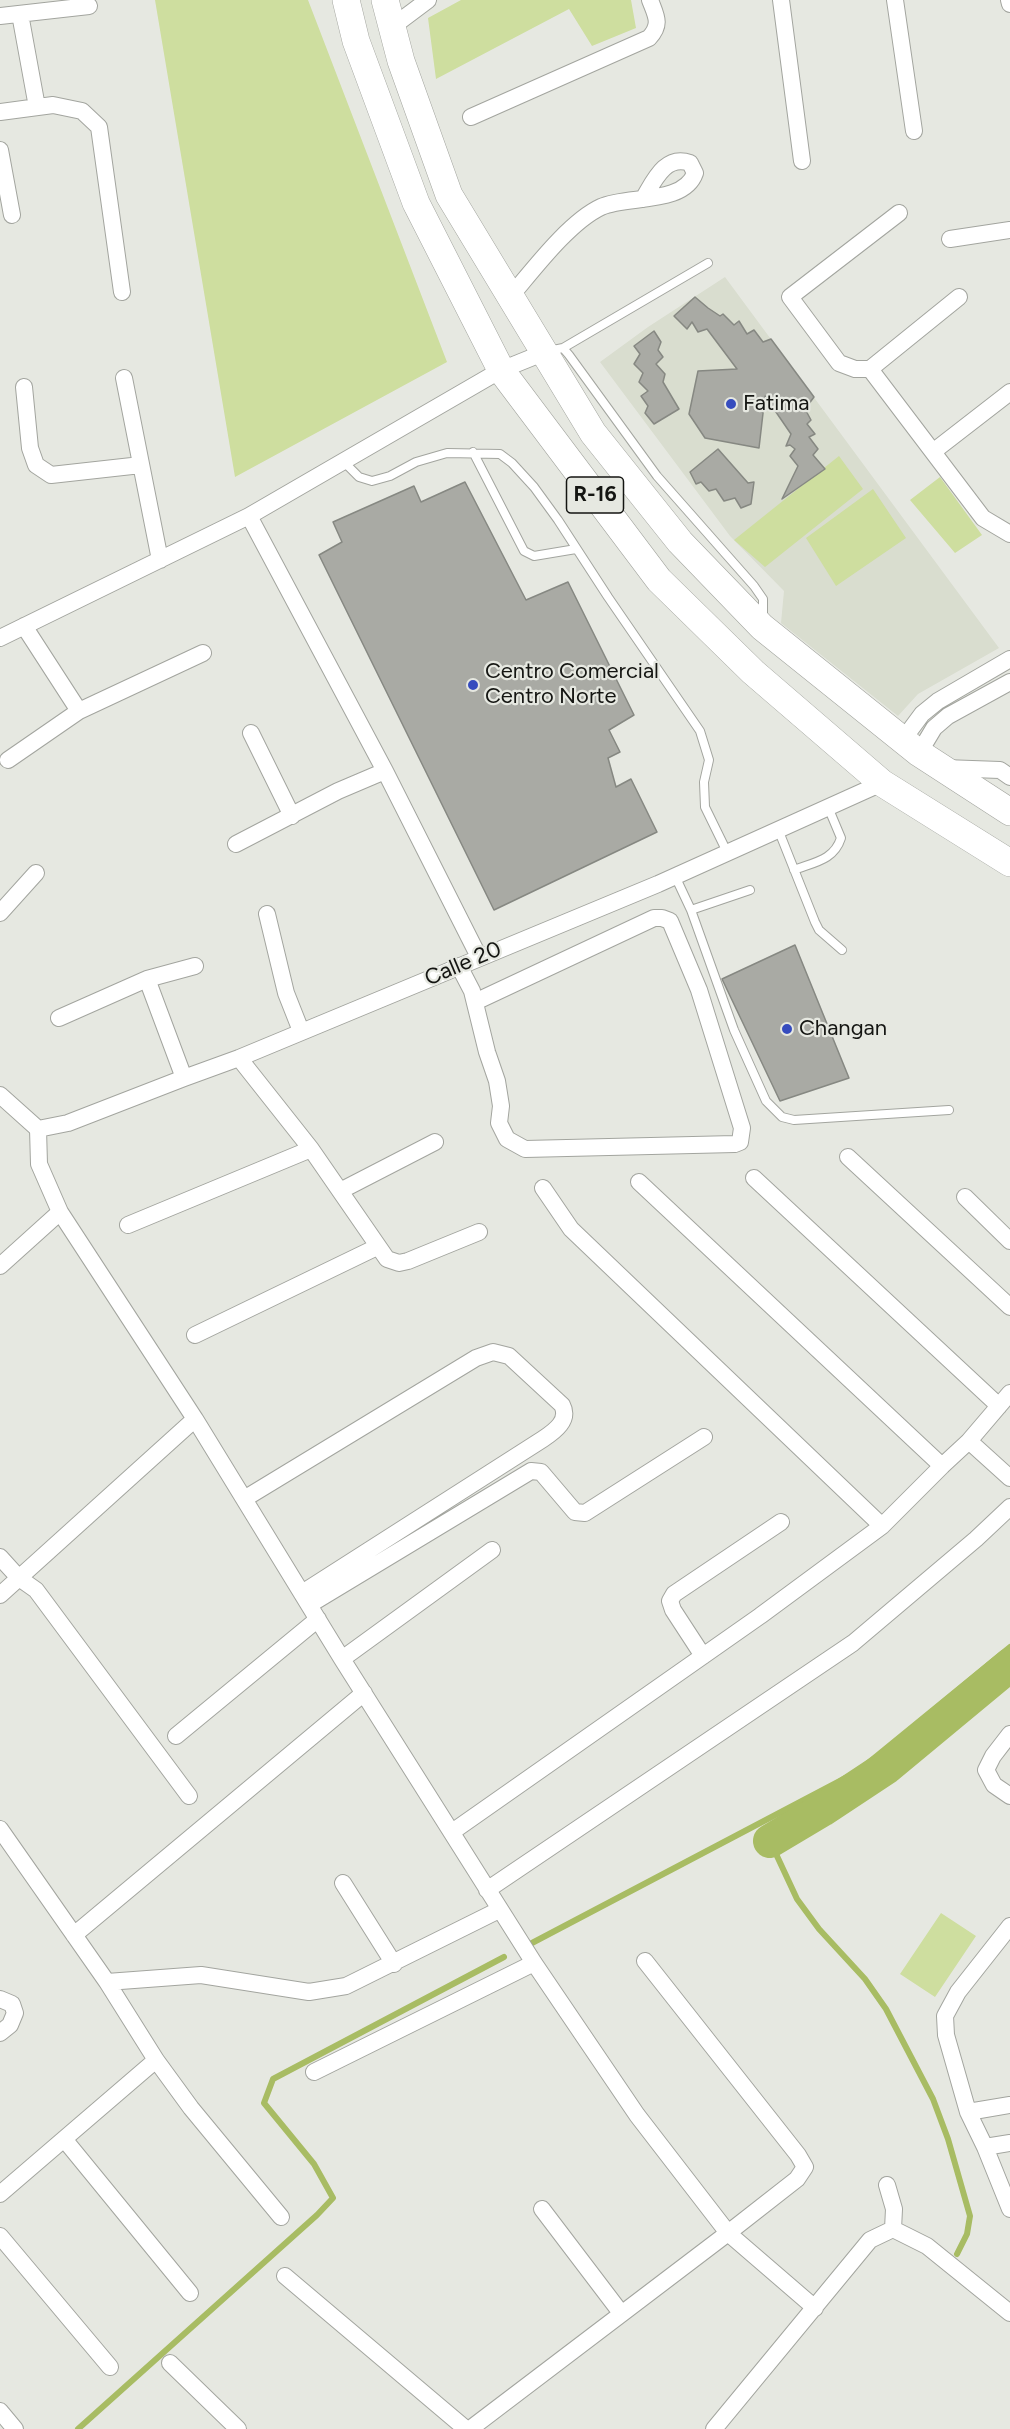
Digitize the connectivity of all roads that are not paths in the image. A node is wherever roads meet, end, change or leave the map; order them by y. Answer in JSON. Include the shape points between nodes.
{"nodes":[{"id":1,"x":346,"y":0,"type":"edge"},
{"id":2,"x":385,"y":0,"type":"edge"},
{"id":3,"x":428,"y":0,"type":"edge"},
{"id":4,"x":650,"y":0,"type":"edge"},
{"id":5,"x":781,"y":0,"type":"edge"},
{"id":6,"x":895,"y":0,"type":"edge"},
{"id":7,"x":89,"y":6,"type":"dead end"},
{"id":8,"x":20,"y":14,"type":"junction"},
{"id":9,"x":0,"y":16,"type":"edge"},
{"id":10,"x":392,"y":27,"type":"junction"},
{"id":11,"x":37,"y":107,"type":"junction"},
{"id":12,"x":0,"y":112,"type":"edge"},
{"id":13,"x":471,"y":117,"type":"dead end"},
{"id":14,"x":914,"y":131,"type":"dead end"},
{"id":15,"x":0,"y":150,"type":"edge"},
{"id":16,"x":802,"y":160,"type":"dead end"},
{"id":17,"x":643,"y":199,"type":"dead end"},
{"id":18,"x":899,"y":213,"type":"dead end"},
{"id":19,"x":12,"y":215,"type":"dead end"},
{"id":20,"x":1010,"y":230,"type":"edge"},
{"id":21,"x":950,"y":238,"type":"dead end"},
{"id":22,"x":708,"y":263,"type":"dead end"},
{"id":23,"x":122,"y":292,"type":"dead end"},
{"id":24,"x":510,"y":297,"type":"junction"},
{"id":25,"x":959,"y":297,"type":"dead end"},
{"id":26,"x":553,"y":350,"type":"junction"},
{"id":27,"x":870,"y":369,"type":"junction"},
{"id":28,"x":501,"y":370,"type":"junction"},
{"id":29,"x":123,"y":378,"type":"dead end"},
{"id":30,"x":24,"y":387,"type":"dead end"},
{"id":31,"x":1010,"y":392,"type":"edge"},
{"id":32,"x":934,"y":451,"type":"junction"},
{"id":33,"x":473,"y":452,"type":"junction"},
{"id":34,"x":344,"y":462,"type":"junction"},
{"id":35,"x":141,"y":465,"type":"junction"},
{"id":36,"x":249,"y":516,"type":"junction"},
{"id":37,"x":1010,"y":534,"type":"edge"},
{"id":38,"x":576,"y":549,"type":"junction"},
{"id":39,"x":159,"y":560,"type":"junction"},
{"id":40,"x":24,"y":626,"type":"junction"},
{"id":41,"x":0,"y":638,"type":"edge"},
{"id":42,"x":202,"y":653,"type":"dead end"},
{"id":43,"x":1010,"y":659,"type":"edge"},
{"id":44,"x":1010,"y":682,"type":"edge"},
{"id":45,"x":79,"y":711,"type":"junction"},
{"id":46,"x":251,"y":733,"type":"dead end"},
{"id":47,"x":910,"y":747,"type":"junction"},
{"id":48,"x":8,"y":760,"type":"dead end"},
{"id":49,"x":942,"y":769,"type":"junction"},
{"id":50,"x":1007,"y":770,"type":"edge"},
{"id":51,"x":385,"y":771,"type":"junction"},
{"id":52,"x":882,"y":783,"type":"junction"},
{"id":53,"x":828,"y":807,"type":"junction"},
{"id":54,"x":1010,"y":812,"type":"edge"},
{"id":55,"x":292,"y":816,"type":"junction"},
{"id":56,"x":778,"y":829,"type":"junction"},
{"id":57,"x":236,"y":844,"type":"dead end"},
{"id":58,"x":727,"y":852,"type":"junction"},
{"id":59,"x":1009,"y":865,"type":"edge"},
{"id":60,"x":794,"y":870,"type":"junction"},
{"id":61,"x":36,"y":873,"type":"dead end"},
{"id":62,"x":675,"y":876,"type":"junction"},
{"id":63,"x":750,"y":890,"type":"dead end"},
{"id":64,"x":691,"y":910,"type":"junction"},
{"id":65,"x":0,"y":913,"type":"edge"},
{"id":66,"x":267,"y":915,"type":"dead end"},
{"id":67,"x":842,"y":950,"type":"dead end"},
{"id":68,"x":479,"y":957,"type":"junction"},
{"id":69,"x":195,"y":966,"type":"dead end"},
{"id":70,"x":459,"y":966,"type":"junction"},
{"id":71,"x":147,"y":979,"type":"junction"},
{"id":72,"x":475,"y":1002,"type":"junction"},
{"id":73,"x":59,"y":1018,"type":"dead end"},
{"id":74,"x":301,"y":1031,"type":"junction"},
{"id":75,"x":239,"y":1058,"type":"junction"},
{"id":76,"x":184,"y":1078,"type":"junction"},
{"id":77,"x":0,"y":1095,"type":"edge"},
{"id":78,"x":949,"y":1110,"type":"dead end"},
{"id":79,"x":38,"y":1128,"type":"junction"},
{"id":80,"x":435,"y":1142,"type":"dead end"},
{"id":81,"x":312,"y":1149,"type":"junction"},
{"id":82,"x":848,"y":1157,"type":"dead end"},
{"id":83,"x":754,"y":1178,"type":"dead end"},
{"id":84,"x":639,"y":1182,"type":"dead end"},
{"id":85,"x":543,"y":1188,"type":"dead end"},
{"id":86,"x":340,"y":1191,"type":"junction"},
{"id":87,"x":965,"y":1197,"type":"dead end"},
{"id":88,"x":60,"y":1212,"type":"junction"},
{"id":89,"x":128,"y":1225,"type":"dead end"},
{"id":90,"x":479,"y":1232,"type":"dead end"},
{"id":91,"x":1010,"y":1241,"type":"edge"},
{"id":92,"x":377,"y":1247,"type":"junction"},
{"id":93,"x":0,"y":1266,"type":"edge"},
{"id":94,"x":1010,"y":1307,"type":"edge"},
{"id":95,"x":195,"y":1335,"type":"dead end"},
{"id":96,"x":1010,"y":1393,"type":"edge"},
{"id":97,"x":999,"y":1406,"type":"junction"},
{"id":98,"x":195,"y":1419,"type":"junction"},
{"id":99,"x":704,"y":1437,"type":"dead end"},
{"id":100,"x":969,"y":1441,"type":"junction"},
{"id":101,"x":942,"y":1466,"type":"junction"},
{"id":102,"x":1010,"y":1478,"type":"edge"},
{"id":103,"x":244,"y":1499,"type":"junction"},
{"id":104,"x":1010,"y":1507,"type":"edge"},
{"id":105,"x":781,"y":1522,"type":"dead end"},
{"id":106,"x":882,"y":1526,"type":"junction"},
{"id":107,"x":492,"y":1550,"type":"dead end"},
{"id":108,"x":0,"y":1557,"type":"edge"},
{"id":109,"x":19,"y":1578,"type":"junction"},
{"id":110,"x":0,"y":1595,"type":"edge"},
{"id":111,"x":310,"y":1606,"type":"junction"},
{"id":112,"x":703,"y":1656,"type":"junction"},
{"id":113,"x":342,"y":1659,"type":"junction"},
{"id":114,"x":364,"y":1693,"type":"junction"},
{"id":115,"x":1010,"y":1734,"type":"edge"},
{"id":116,"x":176,"y":1736,"type":"dead end"},
{"id":117,"x":189,"y":1796,"type":"dead end"},
{"id":118,"x":1010,"y":1796,"type":"edge"},
{"id":119,"x":0,"y":1829,"type":"edge"},
{"id":120,"x":452,"y":1832,"type":"junction"},
{"id":121,"x":343,"y":1883,"type":"dead end"},
{"id":122,"x":487,"y":1890,"type":"junction"},
{"id":123,"x":499,"y":1910,"type":"junction"},
{"id":124,"x":1010,"y":1926,"type":"edge"},
{"id":125,"x":74,"y":1935,"type":"junction"},
{"id":126,"x":645,"y":1961,"type":"dead end"},
{"id":127,"x":534,"y":1963,"type":"junction"},
{"id":128,"x":394,"y":1964,"type":"junction"},
{"id":129,"x":107,"y":1982,"type":"junction"},
{"id":130,"x":0,"y":1999,"type":"edge"},
{"id":131,"x":0,"y":2033,"type":"edge"},
{"id":132,"x":156,"y":2060,"type":"junction"},
{"id":133,"x":314,"y":2072,"type":"dead end"},
{"id":134,"x":1010,"y":2105,"type":"edge"},
{"id":135,"x":968,"y":2112,"type":"junction"},
{"id":136,"x":64,"y":2139,"type":"junction"},
{"id":137,"x":1010,"y":2143,"type":"edge"},
{"id":138,"x":985,"y":2147,"type":"junction"},
{"id":139,"x":887,"y":2186,"type":"dead end"},
{"id":140,"x":0,"y":2194,"type":"edge"},
{"id":141,"x":542,"y":2209,"type":"dead end"},
{"id":142,"x":1010,"y":2209,"type":"edge"},
{"id":143,"x":281,"y":2217,"type":"dead end"},
{"id":144,"x":894,"y":2229,"type":"junction"},
{"id":145,"x":728,"y":2233,"type":"junction"},
{"id":146,"x":0,"y":2236,"type":"edge"},
{"id":147,"x":285,"y":2276,"type":"dead end"},
{"id":148,"x":190,"y":2293,"type":"dead end"},
{"id":149,"x":815,"y":2308,"type":"junction"},
{"id":150,"x":621,"y":2313,"type":"junction"},
{"id":151,"x":1010,"y":2313,"type":"edge"},
{"id":152,"x":170,"y":2363,"type":"dead end"},
{"id":153,"x":110,"y":2367,"type":"dead end"},
{"id":154,"x":0,"y":2411,"type":"edge"},
{"id":155,"x":15,"y":2429,"type":"edge"},
{"id":156,"x":238,"y":2429,"type":"edge"},
{"id":157,"x":468,"y":2429,"type":"edge"},
{"id":158,"x":714,"y":2429,"type":"edge"}],
"edges":[{"from":1,"to":28,"type":"main road","number":"R-16","via":[[356,41],[416,203]]},
{"from":2,"to":10,"type":"main road","number":"R-16"},
{"from":3,"to":10,"type":"street"},
{"from":4,"to":13,"type":"street","via":[[657,20],[656,30],[649,38]]},
{"from":5,"to":16,"type":"street"},
{"from":6,"to":14,"type":"street"},
{"from":7,"to":8,"type":"street"},
{"from":8,"to":9,"type":"street"},
{"from":8,"to":11,"type":"street"},
{"from":10,"to":24,"type":"main road","number":"R-16","via":[[449,195]]},
{"from":11,"to":12,"type":"street"},
{"from":11,"to":23,"type":"street","via":[[53,105],[82,111],[99,127]]},
{"from":15,"to":19,"type":"street"},
{"from":17,"to":24,"type":"street","via":[[620,201],[582,218]]},
{"from":18,"to":27,"type":"street","via":[[790,297],[839,363]]},
{"from":20,"to":21,"type":"street"},
{"from":22,"to":26,"type":"lane"},
{"from":24,"to":26,"type":"main road","number":"R-16"},
{"from":25,"to":27,"type":"street"},
{"from":26,"to":28,"type":"street"},
{"from":26,"to":47,"type":"main road","number":"R-16","via":[[592,433],[680,542],[762,627]]},
{"from":27,"to":32,"type":"street"},
{"from":28,"to":34,"type":"street"},
{"from":28,"to":52,"type":"main road","number":"R-16","via":[[659,580],[753,672]]},
{"from":29,"to":35,"type":"street"},
{"from":30,"to":35,"type":"street","via":[[30,448],[36,465],[51,476]]},
{"from":31,"to":32,"type":"street"},
{"from":32,"to":37,"type":"street","via":[[983,518]]},
{"from":33,"to":34,"type":"lane","via":[[447,453],[372,481],[359,477]]},
{"from":33,"to":38,"type":"lane","via":[[500,454],[512,463]]},
{"from":33,"to":38,"type":"lane","via":[[524,551],[534,555]]},
{"from":34,"to":36,"type":"street"},
{"from":35,"to":39,"type":"street"},
{"from":36,"to":39,"type":"street"},
{"from":36,"to":51,"type":"street"},
{"from":38,"to":58,"type":"lane","via":[[700,731],[709,760],[704,782],[705,807]]},
{"from":39,"to":40,"type":"street"},
{"from":40,"to":41,"type":"street"},
{"from":40,"to":45,"type":"street"},
{"from":42,"to":45,"type":"street"},
{"from":43,"to":47,"type":"street","via":[[922,714]]},
{"from":44,"to":47,"type":"street","via":[[948,716]]},
{"from":45,"to":48,"type":"street"},
{"from":46,"to":55,"type":"street"},
{"from":47,"to":49,"type":"main road","number":"R-16"},
{"from":49,"to":50,"type":"street"},
{"from":49,"to":54,"type":"main road","number":"R-16"},
{"from":51,"to":55,"type":"street"},
{"from":51,"to":68,"type":"street"},
{"from":52,"to":53,"type":"street","name":"Calle 20"},
{"from":52,"to":59,"type":"main road","number":"R-16"},
{"from":53,"to":56,"type":"street","name":"Calle 20"},
{"from":53,"to":60,"type":"lane","via":[[841,838],[837,850]]},
{"from":55,"to":57,"type":"street"},
{"from":56,"to":58,"type":"street","name":"Calle 20"},
{"from":56,"to":60,"type":"lane"},
{"from":58,"to":62,"type":"street","name":"Calle 20"},
{"from":60,"to":67,"type":"lane","via":[[819,930]]},
{"from":61,"to":65,"type":"street"},
{"from":62,"to":64,"type":"lane"},
{"from":62,"to":68,"type":"street","name":"Calle 20"},
{"from":63,"to":64,"type":"lane"},
{"from":64,"to":78,"type":"lane","via":[[739,1040],[766,1101],[782,1117],[794,1120]]},
{"from":66,"to":74,"type":"street","via":[[286,993]]},
{"from":68,"to":70,"type":"street","name":"Calle 20"},
{"from":69,"to":71,"type":"street"},
{"from":70,"to":72,"type":"street"},
{"from":70,"to":74,"type":"street","name":"Calle 20"},
{"from":71,"to":73,"type":"street"},
{"from":71,"to":76,"type":"street"},
{"from":72,"to":72,"type":"street","via":[[654,918],[670,921],[712,1030],[742,1128],[740,1142],[525,1149],[507,1139],[499,1123],[497,1081]]},
{"from":74,"to":75,"type":"street","name":"Calle 20"},
{"from":75,"to":76,"type":"street","name":"Calle 20"},
{"from":75,"to":81,"type":"street"},
{"from":76,"to":79,"type":"street","name":"Calle 20","via":[[68,1123]]},
{"from":77,"to":79,"type":"street"},
{"from":79,"to":88,"type":"street","via":[[39,1164]]},
{"from":80,"to":86,"type":"street"},
{"from":81,"to":86,"type":"street"},
{"from":81,"to":89,"type":"street"},
{"from":82,"to":94,"type":"street"},
{"from":83,"to":97,"type":"street"},
{"from":84,"to":101,"type":"street"},
{"from":85,"to":106,"type":"street","via":[[571,1230]]},
{"from":86,"to":92,"type":"street"},
{"from":87,"to":91,"type":"street"},
{"from":88,"to":93,"type":"street"},
{"from":88,"to":98,"type":"street"},
{"from":90,"to":92,"type":"street","via":[[408,1262],[387,1259]]},
{"from":92,"to":95,"type":"street"},
{"from":96,"to":97,"type":"street"},
{"from":97,"to":100,"type":"street"},
{"from":98,"to":103,"type":"street"},
{"from":98,"to":109,"type":"street"},
{"from":99,"to":111,"type":"street","via":[[585,1513],[575,1512],[541,1472],[531,1471]]},
{"from":100,"to":101,"type":"street"},
{"from":100,"to":102,"type":"street"},
{"from":101,"to":106,"type":"street"},
{"from":103,"to":111,"type":"street"},
{"from":103,"to":111,"type":"street","via":[[476,1358],[493,1352],[509,1356],[562,1405],[563,1420],[557,1429]]},
{"from":104,"to":122,"type":"street","via":[[853,1642]]},
{"from":105,"to":112,"type":"street","via":[[674,1594],[670,1601],[673,1610]]},
{"from":106,"to":112,"type":"street"},
{"from":107,"to":113,"type":"street"},
{"from":108,"to":109,"type":"street"},
{"from":109,"to":110,"type":"street"},
{"from":109,"to":117,"type":"street","via":[[36,1590]]},
{"from":111,"to":113,"type":"street"},
{"from":111,"to":116,"type":"street"},
{"from":112,"to":120,"type":"street"},
{"from":113,"to":114,"type":"street"},
{"from":114,"to":120,"type":"street"},
{"from":114,"to":125,"type":"street"},
{"from":115,"to":118,"type":"street","via":[[986,1770],[994,1785]]},
{"from":119,"to":125,"type":"street"},
{"from":120,"to":122,"type":"street"},
{"from":121,"to":128,"type":"street"},
{"from":122,"to":123,"type":"street"},
{"from":123,"to":127,"type":"street"},
{"from":123,"to":128,"type":"street"},
{"from":124,"to":135,"type":"street","via":[[958,1992],[945,2016],[946,2035]]},
{"from":125,"to":129,"type":"street"},
{"from":126,"to":145,"type":"street","via":[[805,2167],[797,2179]]},
{"from":127,"to":133,"type":"street"},
{"from":127,"to":145,"type":"street","via":[[637,2115]]},
{"from":128,"to":129,"type":"street","via":[[346,1986],[309,1992],[201,1975]]},
{"from":129,"to":132,"type":"street"},
{"from":130,"to":131,"type":"street","via":[[12,2004],[15,2013],[10,2025]]},
{"from":132,"to":136,"type":"street"},
{"from":132,"to":143,"type":"street","via":[[190,2108]]},
{"from":134,"to":135,"type":"street"},
{"from":135,"to":138,"type":"street"},
{"from":136,"to":140,"type":"street"},
{"from":136,"to":148,"type":"street"},
{"from":137,"to":138,"type":"street"},
{"from":138,"to":142,"type":"street"},
{"from":139,"to":144,"type":"street","via":[[894,2209]]},
{"from":141,"to":150,"type":"street"},
{"from":144,"to":149,"type":"street","via":[[870,2240]]},
{"from":144,"to":151,"type":"street","via":[[927,2246]]},
{"from":145,"to":149,"type":"street"},
{"from":145,"to":150,"type":"street"},
{"from":146,"to":153,"type":"street"},
{"from":147,"to":157,"type":"street"},
{"from":149,"to":158,"type":"street"},
{"from":150,"to":157,"type":"street"},
{"from":152,"to":156,"type":"street"},
{"from":154,"to":155,"type":"street"}]}
